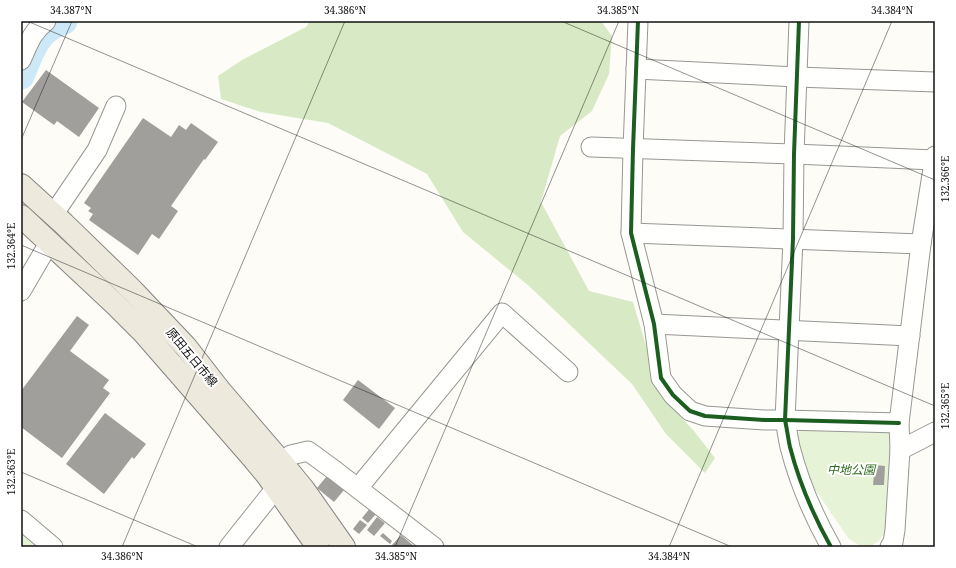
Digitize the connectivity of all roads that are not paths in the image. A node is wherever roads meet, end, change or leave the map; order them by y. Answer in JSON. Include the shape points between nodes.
{"nodes":[{"id":1,"x":46,"y":21,"type":"edge"},
{"id":2,"x":638,"y":21,"type":"edge"},
{"id":3,"x":799,"y":21,"type":"edge"},
{"id":4,"x":21,"y":60,"type":"edge"},
{"id":5,"x":636,"y":68,"type":"junction"},
{"id":6,"x":797,"y":77,"type":"junction"},
{"id":7,"x":935,"y":82,"type":"edge"},
{"id":8,"x":116,"y":106,"type":"dead end"},
{"id":9,"x":591,"y":147,"type":"dead end"},
{"id":10,"x":633,"y":149,"type":"junction"},
{"id":11,"x":794,"y":154,"type":"junction"},
{"id":12,"x":935,"y":158,"type":"edge"},
{"id":13,"x":21,"y":186,"type":"edge"},
{"id":14,"x":53,"y":215,"type":"junction"},
{"id":15,"x":21,"y":216,"type":"edge"},
{"id":16,"x":631,"y":233,"type":"junction"},
{"id":17,"x":793,"y":239,"type":"junction"},
{"id":18,"x":49,"y":243,"type":"junction"},
{"id":19,"x":921,"y":244,"type":"junction"},
{"id":20,"x":21,"y":291,"type":"edge"},
{"id":21,"x":654,"y":324,"type":"junction"},
{"id":22,"x":789,"y":330,"type":"junction"},
{"id":23,"x":910,"y":336,"type":"junction"},
{"id":24,"x":568,"y":372,"type":"dead end"},
{"id":25,"x":785,"y":420,"type":"junction"},
{"id":26,"x":899,"y":423,"type":"junction"},
{"id":27,"x":935,"y":432,"type":"edge"},
{"id":28,"x":900,"y":450,"type":"junction"},
{"id":29,"x":275,"y":475,"type":"junction"},
{"id":30,"x":358,"y":488,"type":"junction"},
{"id":31,"x":21,"y":520,"type":"edge"},
{"id":32,"x":53,"y":547,"type":"edge"},
{"id":33,"x":229,"y":547,"type":"edge"},
{"id":34,"x":318,"y":547,"type":"edge"},
{"id":35,"x":344,"y":547,"type":"edge"},
{"id":36,"x":434,"y":547,"type":"edge"},
{"id":37,"x":831,"y":547,"type":"edge"},
{"id":38,"x":890,"y":547,"type":"edge"}],
"edges":[{"from":1,"to":4,"type":"street","via":[[32,35]]},
{"from":2,"to":5,"type":"street"},
{"from":3,"to":6,"type":"street"},
{"from":5,"to":6,"type":"street"},
{"from":5,"to":10,"type":"street"},
{"from":6,"to":7,"type":"street"},
{"from":6,"to":11,"type":"street"},
{"from":8,"to":14,"type":"street","via":[[97,150]]},
{"from":9,"to":10,"type":"street"},
{"from":10,"to":11,"type":"street"},
{"from":10,"to":16,"type":"street"},
{"from":11,"to":12,"type":"street"},
{"from":11,"to":17,"type":"street"},
{"from":12,"to":19,"type":"street"},
{"from":13,"to":14,"type":"main road","name":"原田五日市線"},
{"from":14,"to":29,"type":"main road","name":"原田五日市線","via":[[132,290],[186,347],[221,392]]},
{"from":15,"to":18,"type":"main road","name":"原田五日市線"},
{"from":16,"to":17,"type":"street"},
{"from":16,"to":21,"type":"street"},
{"from":17,"to":19,"type":"street"},
{"from":17,"to":22,"type":"street"},
{"from":18,"to":20,"type":"street"},
{"from":18,"to":29,"type":"main road","name":"原田五日市線","via":[[144,333],[253,458]]},
{"from":19,"to":23,"type":"street"},
{"from":21,"to":22,"type":"street"},
{"from":21,"to":25,"type":"street","via":[[661,378],[673,395],[690,411],[705,416]]},
{"from":22,"to":23,"type":"street"},
{"from":22,"to":25,"type":"street"},
{"from":23,"to":26,"type":"street"},
{"from":24,"to":30,"type":"street","via":[[502,313]]},
{"from":25,"to":26,"type":"street"},
{"from":25,"to":37,"type":"street","via":[[803,488]]},
{"from":26,"to":28,"type":"street"},
{"from":27,"to":28,"type":"street"},
{"from":28,"to":38,"type":"street","via":[[895,530]]},
{"from":29,"to":30,"type":"street","via":[[291,455],[308,451]]},
{"from":29,"to":33,"type":"street"},
{"from":29,"to":34,"type":"main road","name":"原田五日市線"},
{"from":29,"to":35,"type":"main road","name":"原田五日市線","via":[[304,490]]},
{"from":30,"to":36,"type":"street"},
{"from":31,"to":32,"type":"street"}]}
